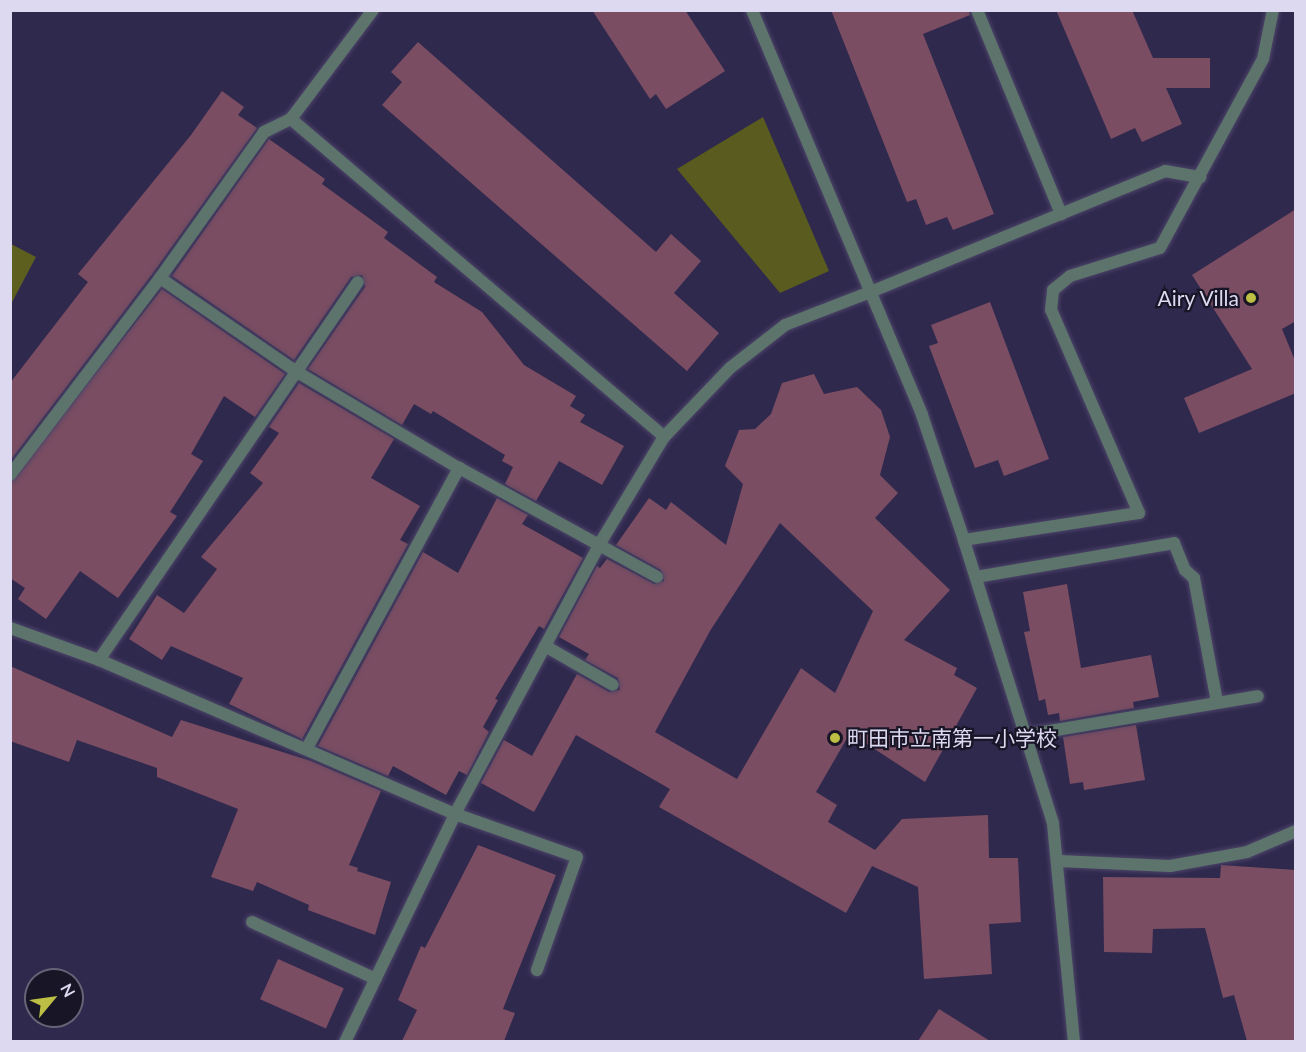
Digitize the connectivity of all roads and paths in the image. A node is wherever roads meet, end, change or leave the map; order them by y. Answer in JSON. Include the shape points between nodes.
{"nodes":[{"id":1,"x":373,"y":10,"type":"edge"},
{"id":2,"x":752,"y":10,"type":"edge"},
{"id":3,"x":977,"y":10,"type":"edge"},
{"id":4,"x":1273,"y":10,"type":"edge"},
{"id":5,"x":291,"y":119,"type":"junction"},
{"id":6,"x":1200,"y":177,"type":"junction"},
{"id":7,"x":1061,"y":214,"type":"junction"},
{"id":8,"x":160,"y":278,"type":"junction"},
{"id":9,"x":358,"y":282,"type":"dead end"},
{"id":10,"x":868,"y":293,"type":"junction"},
{"id":11,"x":297,"y":372,"type":"junction"},
{"id":12,"x":664,"y":437,"type":"junction"},
{"id":13,"x":459,"y":468,"type":"junction"},
{"id":14,"x":10,"y":475,"type":"edge"},
{"id":15,"x":964,"y":540,"type":"junction"},
{"id":16,"x":599,"y":545,"type":"junction"},
{"id":17,"x":657,"y":577,"type":"dead end"},
{"id":18,"x":976,"y":577,"type":"junction"},
{"id":19,"x":10,"y":628,"type":"edge"},
{"id":20,"x":545,"y":646,"type":"junction"},
{"id":21,"x":99,"y":660,"type":"junction"},
{"id":22,"x":613,"y":685,"type":"dead end"},
{"id":23,"x":1258,"y":696,"type":"dead end"},
{"id":24,"x":1217,"y":702,"type":"junction"},
{"id":25,"x":1026,"y":735,"type":"junction"},
{"id":26,"x":307,"y":748,"type":"junction"},
{"id":27,"x":455,"y":814,"type":"junction"},
{"id":28,"x":1296,"y":831,"type":"edge"},
{"id":29,"x":1059,"y":861,"type":"junction"},
{"id":30,"x":252,"y":922,"type":"dead end"},
{"id":31,"x":537,"y":970,"type":"dead end"},
{"id":32,"x":375,"y":979,"type":"junction"},
{"id":33,"x":345,"y":1041,"type":"edge"},
{"id":34,"x":1074,"y":1041,"type":"edge"}],
"edges":[{"from":1,"to":5,"type":"street"},
{"from":2,"to":10,"type":"street"},
{"from":3,"to":7,"type":"street"},
{"from":4,"to":6,"type":"street","via":[[1263,59]]},
{"from":5,"to":8,"type":"street","via":[[264,132]]},
{"from":5,"to":12,"type":"street"},
{"from":6,"to":7,"type":"street","via":[[1165,171]]},
{"from":6,"to":15,"type":"street","via":[[1160,248],[1070,276],[1053,290],[1051,310],[1139,513]]},
{"from":7,"to":10,"type":"street"},
{"from":8,"to":11,"type":"street"},
{"from":8,"to":14,"type":"street"},
{"from":9,"to":11,"type":"street"},
{"from":10,"to":12,"type":"street","via":[[785,325],[730,368]]},
{"from":10,"to":15,"type":"street","via":[[922,415]]},
{"from":11,"to":13,"type":"street"},
{"from":11,"to":21,"type":"street"},
{"from":12,"to":16,"type":"street"},
{"from":13,"to":16,"type":"street"},
{"from":13,"to":26,"type":"street"},
{"from":15,"to":18,"type":"street"},
{"from":16,"to":17,"type":"street"},
{"from":16,"to":20,"type":"street"},
{"from":18,"to":24,"type":"street","via":[[1174,543],[1185,570],[1194,578]]},
{"from":18,"to":25,"type":"street"},
{"from":19,"to":21,"type":"street"},
{"from":20,"to":22,"type":"street"},
{"from":20,"to":27,"type":"street"},
{"from":21,"to":26,"type":"street"},
{"from":23,"to":24,"type":"street"},
{"from":24,"to":25,"type":"street"},
{"from":25,"to":29,"type":"street","via":[[1053,823]]},
{"from":26,"to":27,"type":"street"},
{"from":27,"to":31,"type":"street","via":[[577,857]]},
{"from":27,"to":32,"type":"street"},
{"from":28,"to":29,"type":"street","via":[[1247,852],[1170,866]]},
{"from":29,"to":34,"type":"street"},
{"from":30,"to":32,"type":"street"},
{"from":32,"to":33,"type":"street"}]}
